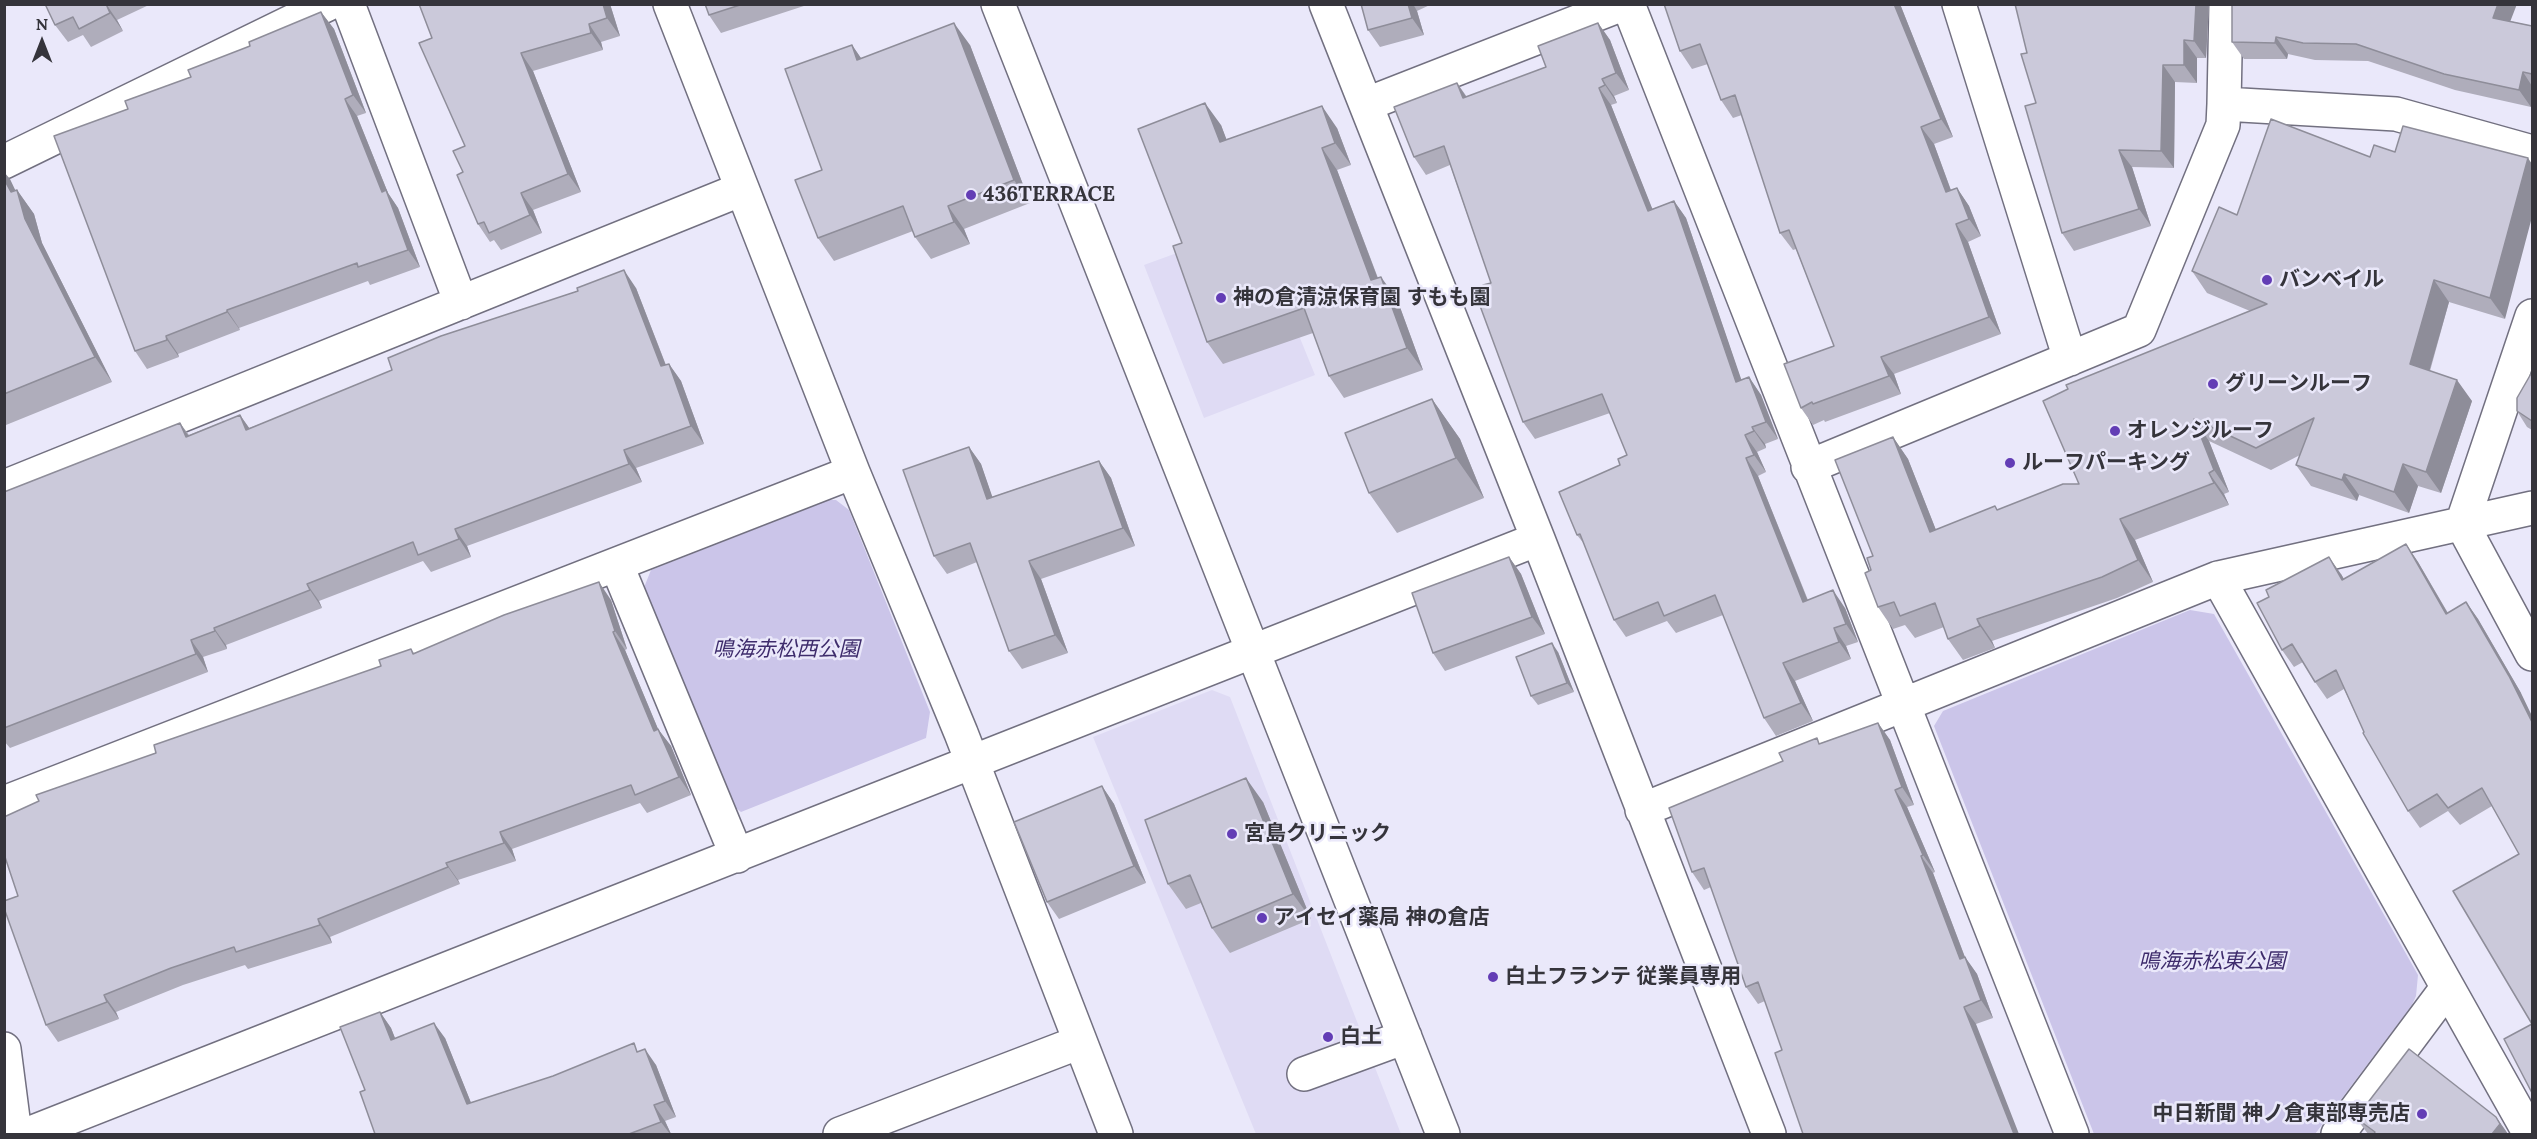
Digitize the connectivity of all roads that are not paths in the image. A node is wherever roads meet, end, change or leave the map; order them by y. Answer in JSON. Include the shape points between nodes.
{"nodes":[{"id":1,"x":328,"y":4,"type":"edge"},
{"id":2,"x":348,"y":4,"type":"edge"},
{"id":3,"x":670,"y":4,"type":"edge"},
{"id":4,"x":998,"y":4,"type":"edge"},
{"id":5,"x":1326,"y":4,"type":"edge"},
{"id":6,"x":1623,"y":4,"type":"edge"},
{"id":7,"x":1628,"y":4,"type":"edge"},
{"id":8,"x":1959,"y":4,"type":"edge"},
{"id":9,"x":2226,"y":4,"type":"edge"},
{"id":10,"x":1367,"y":104,"type":"junction"},
{"id":11,"x":2224,"y":104,"type":"junction"},
{"id":12,"x":2532,"y":152,"type":"edge"},
{"id":13,"x":4,"y":162,"type":"edge"},
{"id":14,"x":742,"y":189,"type":"junction"},
{"id":15,"x":461,"y":303,"type":"junction"},
{"id":16,"x":2532,"y":316,"type":"edge"},
{"id":17,"x":2070,"y":359,"type":"junction"},
{"id":18,"x":1808,"y":467,"type":"junction"},
{"id":19,"x":853,"y":472,"type":"junction"},
{"id":20,"x":4,"y":487,"type":"edge"},
{"id":21,"x":2532,"y":508,"type":"edge"},
{"id":22,"x":2462,"y":524,"type":"junction"},
{"id":23,"x":1538,"y":538,"type":"junction"},
{"id":24,"x":617,"y":566,"type":"junction"},
{"id":25,"x":2218,"y":578,"type":"junction"},
{"id":26,"x":1253,"y":649,"type":"junction"},
{"id":27,"x":2532,"y":654,"type":"edge"},
{"id":28,"x":1905,"y":706,"type":"junction"},
{"id":29,"x":971,"y":760,"type":"junction"},
{"id":30,"x":4,"y":803,"type":"edge"},
{"id":31,"x":1642,"y":810,"type":"junction"},
{"id":32,"x":737,"y":856,"type":"junction"},
{"id":33,"x":2447,"y":988,"type":"junction"},
{"id":34,"x":1405,"y":1037,"type":"junction"},
{"id":35,"x":1080,"y":1042,"type":"junction"},
{"id":36,"x":4,"y":1049,"type":"edge"},
{"id":37,"x":1304,"y":1074,"type":"dead end"},
{"id":38,"x":15,"y":1134,"type":"edge"},
{"id":39,"x":28,"y":1134,"type":"edge"},
{"id":40,"x":840,"y":1134,"type":"edge"},
{"id":41,"x":1116,"y":1134,"type":"edge"},
{"id":42,"x":1443,"y":1134,"type":"edge"},
{"id":43,"x":1770,"y":1134,"type":"edge"},
{"id":44,"x":2072,"y":1134,"type":"edge"},
{"id":45,"x":2338,"y":1134,"type":"edge"},
{"id":46,"x":2530,"y":1134,"type":"edge"}],
"edges":[{"from":1,"to":13,"type":"street"},
{"from":2,"to":15,"type":"street"},
{"from":3,"to":14,"type":"street"},
{"from":4,"to":26,"type":"street"},
{"from":5,"to":10,"type":"street"},
{"from":6,"to":10,"type":"street"},
{"from":7,"to":18,"type":"street"},
{"from":8,"to":17,"type":"street"},
{"from":9,"to":11,"type":"street"},
{"from":10,"to":23,"type":"street"},
{"from":11,"to":12,"type":"street","via":[[2396,114]]},
{"from":11,"to":17,"type":"street","via":[[2223,125],[2139,330]]},
{"from":14,"to":15,"type":"street"},
{"from":14,"to":19,"type":"street"},
{"from":15,"to":20,"type":"street"},
{"from":16,"to":22,"type":"street"},
{"from":17,"to":18,"type":"street"},
{"from":18,"to":28,"type":"street"},
{"from":19,"to":24,"type":"street"},
{"from":19,"to":29,"type":"street"},
{"from":21,"to":22,"type":"street"},
{"from":22,"to":25,"type":"street"},
{"from":22,"to":27,"type":"street"},
{"from":23,"to":26,"type":"street"},
{"from":23,"to":31,"type":"street"},
{"from":24,"to":30,"type":"street"},
{"from":24,"to":32,"type":"street"},
{"from":25,"to":28,"type":"street"},
{"from":25,"to":33,"type":"street"},
{"from":26,"to":29,"type":"street"},
{"from":26,"to":34,"type":"street"},
{"from":28,"to":31,"type":"street"},
{"from":28,"to":44,"type":"street"},
{"from":29,"to":32,"type":"street"},
{"from":29,"to":35,"type":"street"},
{"from":31,"to":43,"type":"street"},
{"from":32,"to":39,"type":"street"},
{"from":33,"to":45,"type":"street"},
{"from":33,"to":46,"type":"street"},
{"from":34,"to":37,"type":"street"},
{"from":34,"to":42,"type":"street"},
{"from":35,"to":40,"type":"street"},
{"from":35,"to":41,"type":"street"},
{"from":36,"to":38,"type":"street"}]}
